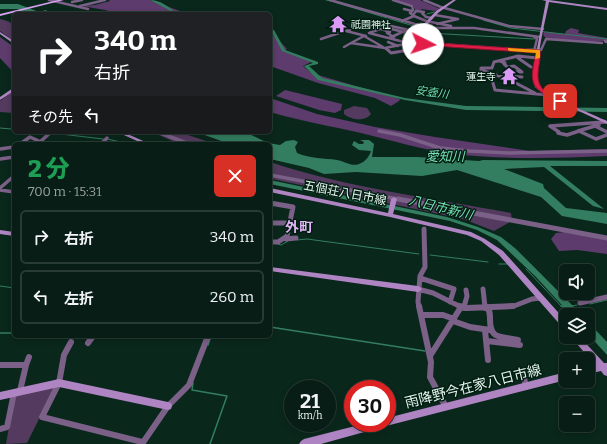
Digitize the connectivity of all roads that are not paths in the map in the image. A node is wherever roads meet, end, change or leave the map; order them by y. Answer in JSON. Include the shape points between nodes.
{"nodes":[{"id":1,"x":49,"y":0,"type":"edge"},
{"id":2,"x":62,"y":0,"type":"edge"},
{"id":3,"x":82,"y":0,"type":"edge"},
{"id":4,"x":89,"y":0,"type":"edge"},
{"id":5,"x":104,"y":0,"type":"edge"},
{"id":6,"x":330,"y":0,"type":"edge"},
{"id":7,"x":393,"y":0,"type":"edge"},
{"id":8,"x":424,"y":0,"type":"edge"},
{"id":9,"x":455,"y":0,"type":"edge"},
{"id":10,"x":547,"y":0,"type":"edge"},
{"id":11,"x":58,"y":1,"type":"junction"},
{"id":12,"x":95,"y":2,"type":"edge"},
{"id":13,"x":80,"y":6,"type":"dead end"},
{"id":14,"x":444,"y":7,"type":"junction"},
{"id":15,"x":88,"y":9,"type":"dead end"},
{"id":16,"x":607,"y":9,"type":"edge"},
{"id":17,"x":404,"y":10,"type":"dead end"},
{"id":18,"x":413,"y":11,"type":"junction"},
{"id":19,"x":12,"y":12,"type":"edge"},
{"id":20,"x":12,"y":12,"type":"edge"},
{"id":21,"x":0,"y":15,"type":"edge"},
{"id":22,"x":420,"y":15,"type":"junction"},
{"id":23,"x":447,"y":17,"type":"junction"},
{"id":24,"x":431,"y":20,"type":"junction"},
{"id":25,"x":402,"y":21,"type":"junction"},
{"id":26,"x":451,"y":24,"type":"dead end"},
{"id":27,"x":442,"y":26,"type":"junction"},
{"id":28,"x":386,"y":28,"type":"junction"},
{"id":29,"x":423,"y":28,"type":"junction"},
{"id":30,"x":380,"y":29,"type":"junction"},
{"id":31,"x":543,"y":29,"type":"junction"},
{"id":32,"x":395,"y":30,"type":"junction"},
{"id":33,"x":409,"y":30,"type":"junction"},
{"id":34,"x":345,"y":31,"type":"junction"},
{"id":35,"x":404,"y":32,"type":"junction"},
{"id":36,"x":390,"y":33,"type":"junction"},
{"id":37,"x":0,"y":34,"type":"edge"},
{"id":38,"x":364,"y":36,"type":"junction"},
{"id":39,"x":384,"y":37,"type":"junction"},
{"id":40,"x":540,"y":37,"type":"junction"},
{"id":41,"x":392,"y":38,"type":"junction"},
{"id":42,"x":321,"y":39,"type":"dead end"},
{"id":43,"x":12,"y":42,"type":"edge"},
{"id":44,"x":351,"y":43,"type":"junction"},
{"id":45,"x":602,"y":43,"type":"dead end"},
{"id":46,"x":405,"y":44,"type":"junction"},
{"id":47,"x":423,"y":44,"type":"junction"},
{"id":48,"x":398,"y":46,"type":"junction"},
{"id":49,"x":344,"y":47,"type":"dead end"},
{"id":50,"x":412,"y":47,"type":"junction"},
{"id":51,"x":385,"y":48,"type":"junction"},
{"id":52,"x":418,"y":48,"type":"junction"},
{"id":53,"x":536,"y":51,"type":"junction"},
{"id":54,"x":516,"y":57,"type":"junction"},
{"id":55,"x":537,"y":58,"type":"junction"},
{"id":56,"x":500,"y":61,"type":"junction"},
{"id":57,"x":508,"y":67,"type":"junction"},
{"id":58,"x":533,"y":68,"type":"junction"},
{"id":59,"x":519,"y":69,"type":"junction"},
{"id":60,"x":506,"y":72,"type":"dead end"},
{"id":61,"x":513,"y":72,"type":"junction"},
{"id":62,"x":490,"y":73,"type":"junction"},
{"id":63,"x":508,"y":76,"type":"dead end"},
{"id":64,"x":515,"y":76,"type":"junction"},
{"id":65,"x":522,"y":76,"type":"dead end"},
{"id":66,"x":514,"y":80,"type":"junction"},
{"id":67,"x":12,"y":90,"type":"edge"},
{"id":68,"x":535,"y":93,"type":"junction"},
{"id":69,"x":547,"y":94,"type":"junction"},
{"id":70,"x":0,"y":99,"type":"edge"},
{"id":71,"x":560,"y":101,"type":"junction"},
{"id":72,"x":554,"y":103,"type":"dead end"},
{"id":73,"x":606,"y":123,"type":"edge"},
{"id":74,"x":566,"y":124,"type":"junction"},
{"id":75,"x":595,"y":126,"type":"junction"},
{"id":76,"x":379,"y":131,"type":"dead end"},
{"id":77,"x":578,"y":131,"type":"junction"},
{"id":78,"x":49,"y":134,"type":"edge"},
{"id":79,"x":125,"y":134,"type":"edge"},
{"id":80,"x":163,"y":134,"type":"edge"},
{"id":81,"x":607,"y":134,"type":"edge"},
{"id":82,"x":107,"y":138,"type":"dead end"},
{"id":83,"x":22,"y":142,"type":"edge"},
{"id":84,"x":40,"y":142,"type":"edge"},
{"id":85,"x":43,"y":142,"type":"edge"},
{"id":86,"x":103,"y":142,"type":"edge"},
{"id":87,"x":143,"y":142,"type":"edge"},
{"id":88,"x":184,"y":142,"type":"edge"},
{"id":89,"x":12,"y":147,"type":"edge"},
{"id":90,"x":0,"y":149,"type":"edge"},
{"id":91,"x":607,"y":151,"type":"edge"},
{"id":92,"x":12,"y":158,"type":"edge"},
{"id":93,"x":0,"y":159,"type":"edge"},
{"id":94,"x":272,"y":174,"type":"edge"},
{"id":95,"x":12,"y":178,"type":"edge"},
{"id":96,"x":0,"y":189,"type":"edge"},
{"id":97,"x":272,"y":190,"type":"edge"},
{"id":98,"x":12,"y":192,"type":"edge"},
{"id":99,"x":394,"y":200,"type":"junction"},
{"id":100,"x":272,"y":203,"type":"edge"},
{"id":101,"x":390,"y":214,"type":"junction"},
{"id":102,"x":272,"y":223,"type":"edge"},
{"id":103,"x":290,"y":223,"type":"junction"},
{"id":104,"x":424,"y":229,"type":"dead end"},
{"id":105,"x":0,"y":232,"type":"edge"},
{"id":106,"x":12,"y":234,"type":"edge"},
{"id":107,"x":296,"y":238,"type":"dead end"},
{"id":108,"x":607,"y":238,"type":"edge"},
{"id":109,"x":286,"y":239,"type":"junction"},
{"id":110,"x":272,"y":242,"type":"edge"},
{"id":111,"x":272,"y":269,"type":"edge"},
{"id":112,"x":420,"y":278,"type":"junction"},
{"id":113,"x":418,"y":289,"type":"junction"},
{"id":114,"x":483,"y":289,"type":"dead end"},
{"id":115,"x":466,"y":290,"type":"dead end"},
{"id":116,"x":607,"y":297,"type":"edge"},
{"id":117,"x":541,"y":298,"type":"junction"},
{"id":118,"x":450,"y":302,"type":"junction"},
{"id":119,"x":580,"y":303,"type":"dead end"},
{"id":120,"x":463,"y":307,"type":"junction"},
{"id":121,"x":486,"y":307,"type":"junction"},
{"id":122,"x":421,"y":315,"type":"junction"},
{"id":123,"x":559,"y":318,"type":"edge"},
{"id":124,"x":453,"y":320,"type":"junction"},
{"id":125,"x":487,"y":330,"type":"junction"},
{"id":126,"x":91,"y":338,"type":"edge"},
{"id":127,"x":207,"y":338,"type":"edge"},
{"id":128,"x":487,"y":341,"type":"junction"},
{"id":129,"x":70,"y":342,"type":"dead end"},
{"id":130,"x":88,"y":342,"type":"dead end"},
{"id":131,"x":582,"y":344,"type":"edge"},
{"id":132,"x":430,"y":356,"type":"junction"},
{"id":133,"x":28,"y":358,"type":"dead end"},
{"id":134,"x":488,"y":360,"type":"dead end"},
{"id":135,"x":26,"y":365,"type":"junction"},
{"id":136,"x":0,"y":366,"type":"edge"},
{"id":137,"x":530,"y":368,"type":"dead end"},
{"id":138,"x":606,"y":368,"type":"edge"},
{"id":139,"x":595,"y":369,"type":"edge"},
{"id":140,"x":559,"y":378,"type":"edge"},
{"id":141,"x":59,"y":382,"type":"junction"},
{"id":142,"x":526,"y":387,"type":"junction"},
{"id":143,"x":17,"y":392,"type":"junction"},
{"id":144,"x":0,"y":396,"type":"edge"},
{"id":145,"x":168,"y":406,"type":"junction"},
{"id":146,"x":446,"y":407,"type":"junction"},
{"id":147,"x":396,"y":420,"type":"edge"},
{"id":148,"x":0,"y":429,"type":"edge"},
{"id":149,"x":349,"y":432,"type":"edge"},
{"id":150,"x":142,"y":443,"type":"edge"},
{"id":151,"x":304,"y":444,"type":"edge"}],
"edges":[{"from":1,"to":11,"type":"street"},
{"from":2,"to":11,"type":"main road"},
{"from":3,"to":4,"type":"street","via":[[73,4]]},
{"from":4,"to":12,"type":"street"},
{"from":5,"to":12,"type":"street"},
{"from":6,"to":25,"type":"street"},
{"from":7,"to":18,"type":"street","via":[[411,5]]},
{"from":8,"to":14,"type":"street"},
{"from":9,"to":14,"type":"main road"},
{"from":10,"to":16,"type":"main road"},
{"from":10,"to":31,"type":"main road"},
{"from":11,"to":15,"type":"street"},
{"from":11,"to":20,"type":"main road"},
{"from":12,"to":13,"type":"street"},
{"from":14,"to":24,"type":"main road"},
{"from":14,"to":31,"type":"street","via":[[509,26]]},
{"from":17,"to":18,"type":"street"},
{"from":18,"to":22,"type":"street"},
{"from":18,"to":22,"type":"street","via":[[410,13]]},
{"from":19,"to":21,"type":"main road"},
{"from":22,"to":24,"type":"street"},
{"from":22,"to":24,"type":"street"},
{"from":22,"to":25,"type":"street"},
{"from":23,"to":24,"type":"street"},
{"from":23,"to":27,"type":"street"},
{"from":23,"to":27,"type":"street","via":[[458,19]]},
{"from":24,"to":27,"type":"street"},
{"from":24,"to":27,"type":"street"},
{"from":24,"to":27,"type":"street"},
{"from":24,"to":29,"type":"main road"},
{"from":25,"to":29,"type":"street"},
{"from":26,"to":27,"type":"street","via":[[444,23]]},
{"from":27,"to":29,"type":"street"},
{"from":27,"to":40,"type":"street","via":[[480,28]]},
{"from":28,"to":30,"type":"street"},
{"from":28,"to":32,"type":"street"},
{"from":28,"to":33,"type":"street","via":[[391,26]]},
{"from":29,"to":33,"type":"street"},
{"from":29,"to":47,"type":"street"},
{"from":29,"to":53,"type":"street","via":[[460,28],[533,37],[537,38]]},
{"from":30,"to":34,"type":"street","via":[[366,24]]},
{"from":30,"to":36,"type":"street"},
{"from":30,"to":39,"type":"street","via":[[369,33]]},
{"from":31,"to":40,"type":"main road"},
{"from":32,"to":35,"type":"street"},
{"from":32,"to":36,"type":"street"},
{"from":33,"to":35,"type":"street"},
{"from":34,"to":38,"type":"street"},
{"from":34,"to":42,"type":"street"},
{"from":35,"to":41,"type":"street"},
{"from":36,"to":39,"type":"street"},
{"from":36,"to":41,"type":"street"},
{"from":37,"to":43,"type":"main road"},
{"from":38,"to":44,"type":"street"},
{"from":38,"to":51,"type":"street"},
{"from":39,"to":41,"type":"street"},
{"from":40,"to":53,"type":"main road"},
{"from":41,"to":46,"type":"street"},
{"from":41,"to":48,"type":"street","via":[[388,42]]},
{"from":44,"to":49,"type":"street"},
{"from":44,"to":51,"type":"street"},
{"from":45,"to":53,"type":"street","via":[[546,39],[541,50]]},
{"from":46,"to":48,"type":"street"},
{"from":46,"to":50,"type":"street"},
{"from":47,"to":50,"type":"street"},
{"from":47,"to":52,"type":"street","via":[[423,50]]},
{"from":47,"to":53,"type":"street"},
{"from":48,"to":51,"type":"street"},
{"from":50,"to":52,"type":"street"},
{"from":51,"to":52,"type":"street","via":[[391,53],[399,53]]},
{"from":53,"to":55,"type":"main road"},
{"from":54,"to":55,"type":"street"},
{"from":54,"to":56,"type":"street"},
{"from":54,"to":58,"type":"street"},
{"from":55,"to":58,"type":"main road"},
{"from":56,"to":57,"type":"street"},
{"from":56,"to":62,"type":"street","via":[[494,62],[492,68],[481,68]]},
{"from":57,"to":59,"type":"street","via":[[514,66]]},
{"from":57,"to":61,"type":"street"},
{"from":58,"to":59,"type":"street"},
{"from":58,"to":69,"type":"main road","via":[[536,85]]},
{"from":59,"to":61,"type":"street","via":[[522,72]]},
{"from":60,"to":61,"type":"street"},
{"from":61,"to":64,"type":"street"},
{"from":62,"to":66,"type":"street"},
{"from":62,"to":68,"type":"street","via":[[495,90]]},
{"from":63,"to":64,"type":"street"},
{"from":64,"to":65,"type":"street"},
{"from":64,"to":66,"type":"street"},
{"from":66,"to":68,"type":"street"},
{"from":67,"to":70,"type":"main road"},
{"from":68,"to":69,"type":"street"},
{"from":69,"to":71,"type":"main road"},
{"from":71,"to":72,"type":"street"},
{"from":71,"to":73,"type":"main road"},
{"from":73,"to":74,"type":"street"},
{"from":73,"to":75,"type":"street"},
{"from":74,"to":77,"type":"street"},
{"from":74,"to":77,"type":"street","via":[[550,126],[564,135]]},
{"from":75,"to":77,"type":"street"},
{"from":75,"to":81,"type":"street"},
{"from":76,"to":91,"type":"street","via":[[440,148],[469,151],[516,154]]},
{"from":77,"to":81,"type":"street","via":[[596,139]]},
{"from":78,"to":85,"type":"street"},
{"from":79,"to":87,"type":"main road"},
{"from":80,"to":88,"type":"street"},
{"from":82,"to":86,"type":"street"},
{"from":83,"to":84,"type":"street","via":[[31,136]]},
{"from":89,"to":90,"type":"street"},
{"from":92,"to":93,"type":"street"},
{"from":94,"to":99,"type":"street"},
{"from":95,"to":96,"type":"street"},
{"from":96,"to":98,"type":"street"},
{"from":97,"to":101,"type":"main road","name":"五個荘八日市線"},
{"from":99,"to":101,"type":"main road"},
{"from":99,"to":108,"type":"street"},
{"from":100,"to":103,"type":"street","via":[[293,207]]},
{"from":101,"to":117,"type":"main road","name":"五個荘八日市線","via":[[454,228],[483,240],[501,253]]},
{"from":102,"to":103,"type":"street"},
{"from":103,"to":109,"type":"street","via":[[291,229]]},
{"from":104,"to":112,"type":"street","via":[[425,267]]},
{"from":105,"to":106,"type":"main road"},
{"from":107,"to":109,"type":"street"},
{"from":109,"to":110,"type":"street","via":[[279,243]]},
{"from":111,"to":113,"type":"main road"},
{"from":112,"to":113,"type":"street"},
{"from":112,"to":118,"type":"street","via":[[454,289]]},
{"from":113,"to":118,"type":"street"},
{"from":113,"to":122,"type":"street"},
{"from":114,"to":121,"type":"street"},
{"from":115,"to":120,"type":"street","via":[[467,296]]},
{"from":116,"to":119,"type":"street"},
{"from":117,"to":121,"type":"street","via":[[514,306]]},
{"from":117,"to":123,"type":"main road","name":"五個荘八日市線"},
{"from":118,"to":120,"type":"street"},
{"from":120,"to":121,"type":"street"},
{"from":120,"to":124,"type":"street"},
{"from":121,"to":125,"type":"street","via":[[490,311]]},
{"from":122,"to":124,"type":"street","via":[[443,315]]},
{"from":122,"to":132,"type":"street"},
{"from":124,"to":125,"type":"street"},
{"from":124,"to":132,"type":"street"},
{"from":125,"to":128,"type":"street"},
{"from":125,"to":128,"type":"street","via":[[519,343]]},
{"from":126,"to":130,"type":"street"},
{"from":127,"to":145,"type":"street","via":[[189,385]]},
{"from":128,"to":134,"type":"street"},
{"from":129,"to":141,"type":"street","via":[[64,355]]},
{"from":131,"to":138,"type":"main road"},
{"from":132,"to":146,"type":"street","via":[[430,377]]},
{"from":133,"to":135,"type":"street"},
{"from":135,"to":136,"type":"street"},
{"from":135,"to":143,"type":"street"},
{"from":137,"to":142,"type":"street","via":[[523,373]]},
{"from":138,"to":139,"type":"main road"},
{"from":140,"to":142,"type":"main road","name":"雨降野今在家八日市線"},
{"from":141,"to":143,"type":"main road"},
{"from":141,"to":145,"type":"main road"},
{"from":141,"to":150,"type":"street","via":[[42,417]]},
{"from":142,"to":146,"type":"main road","name":"雨降野今在家八日市線"},
{"from":143,"to":144,"type":"main road"},
{"from":143,"to":148,"type":"street","via":[[6,427]]},
{"from":145,"to":150,"type":"street"},
{"from":146,"to":147,"type":"main road","name":"雨降野今在家八日市線"},
{"from":149,"to":151,"type":"main road"}]}
